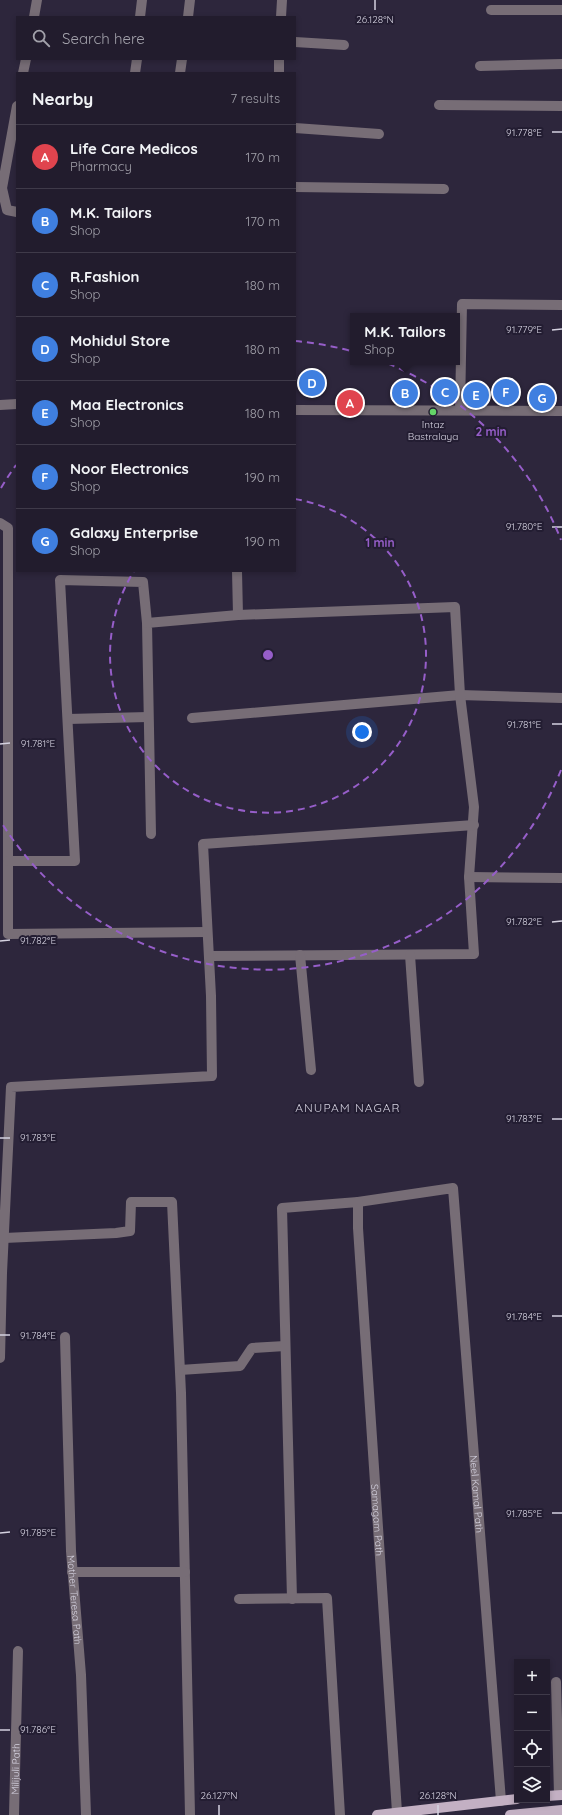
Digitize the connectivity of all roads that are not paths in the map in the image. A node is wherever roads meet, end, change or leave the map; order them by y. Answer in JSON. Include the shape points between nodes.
{"nodes":[{"id":1,"x":37,"y":0,"type":"edge"},
{"id":2,"x":142,"y":0,"type":"edge"},
{"id":3,"x":190,"y":0,"type":"edge"},
{"id":4,"x":282,"y":0,"type":"edge"},
{"id":5,"x":491,"y":10,"type":"dead end"},
{"id":6,"x":562,"y":10,"type":"edge"},
{"id":7,"x":34,"y":16,"type":"edge"},
{"id":8,"x":140,"y":16,"type":"edge"},
{"id":9,"x":188,"y":16,"type":"edge"},
{"id":10,"x":281,"y":16,"type":"edge"},
{"id":11,"x":296,"y":42,"type":"edge"},
{"id":12,"x":344,"y":45,"type":"dead end"},
{"id":13,"x":26,"y":60,"type":"edge"},
{"id":14,"x":137,"y":60,"type":"edge"},
{"id":15,"x":182,"y":60,"type":"edge"},
{"id":16,"x":279,"y":60,"type":"edge"},
{"id":17,"x":562,"y":64,"type":"edge"},
{"id":18,"x":480,"y":66,"type":"dead end"},
{"id":19,"x":23,"y":72,"type":"edge"},
{"id":20,"x":135,"y":72,"type":"edge"},
{"id":21,"x":180,"y":72,"type":"edge"},
{"id":22,"x":279,"y":72,"type":"edge"},
{"id":23,"x":439,"y":105,"type":"dead end"},
{"id":24,"x":562,"y":106,"type":"edge"},
{"id":25,"x":16,"y":111,"type":"edge"},
{"id":26,"x":296,"y":128,"type":"edge"},
{"id":27,"x":379,"y":134,"type":"dead end"},
{"id":28,"x":296,"y":187,"type":"edge"},
{"id":29,"x":444,"y":189,"type":"dead end"},
{"id":30,"x":16,"y":212,"type":"edge"},
{"id":31,"x":562,"y":305,"type":"edge"},
{"id":32,"x":16,"y":404,"type":"edge"},
{"id":33,"x":0,"y":405,"type":"edge"},
{"id":34,"x":296,"y":410,"type":"edge"},
{"id":35,"x":460,"y":410,"type":"junction"},
{"id":36,"x":562,"y":411,"type":"edge"},
{"id":37,"x":0,"y":524,"type":"edge"},
{"id":38,"x":237,"y":572,"type":"edge"},
{"id":39,"x":238,"y":615,"type":"junction"},
{"id":40,"x":147,"y":623,"type":"junction"},
{"id":41,"x":460,"y":695,"type":"junction"},
{"id":42,"x":562,"y":698,"type":"edge"},
{"id":43,"x":148,"y":717,"type":"junction"},
{"id":44,"x":192,"y":718,"type":"dead end"},
{"id":45,"x":68,"y":719,"type":"junction"},
{"id":46,"x":474,"y":825,"type":"junction"},
{"id":47,"x":151,"y":834,"type":"dead end"},
{"id":48,"x":8,"y":861,"type":"junction"},
{"id":49,"x":469,"y":877,"type":"junction"},
{"id":50,"x":562,"y":878,"type":"edge"},
{"id":51,"x":207,"y":932,"type":"junction"},
{"id":52,"x":300,"y":955,"type":"junction"},
{"id":53,"x":410,"y":955,"type":"junction"},
{"id":54,"x":209,"y":956,"type":"junction"},
{"id":55,"x":311,"y":1070,"type":"dead end"},
{"id":56,"x":419,"y":1082,"type":"dead end"},
{"id":57,"x":358,"y":1202,"type":"junction"},
{"id":58,"x":4,"y":1238,"type":"junction"},
{"id":59,"x":65,"y":1337,"type":"dead end"},
{"id":60,"x":286,"y":1346,"type":"junction"},
{"id":61,"x":0,"y":1358,"type":"edge"},
{"id":62,"x":180,"y":1370,"type":"junction"},
{"id":63,"x":72,"y":1572,"type":"junction"},
{"id":64,"x":184,"y":1572,"type":"junction"},
{"id":65,"x":239,"y":1599,"type":"dead end"},
{"id":66,"x":292,"y":1599,"type":"junction"},
{"id":67,"x":18,"y":1651,"type":"dead end"},
{"id":68,"x":556,"y":1682,"type":"dead end"},
{"id":69,"x":560,"y":1795,"type":"edge"},
{"id":70,"x":550,"y":1796,"type":"edge"},
{"id":71,"x":514,"y":1799,"type":"edge"},
{"id":72,"x":501,"y":1801,"type":"junction"},
{"id":73,"x":562,"y":1810,"type":"edge"},
{"id":74,"x":397,"y":1812,"type":"junction"},
{"id":75,"x":14,"y":1815,"type":"edge"},
{"id":76,"x":86,"y":1815,"type":"edge"},
{"id":77,"x":190,"y":1815,"type":"edge"},
{"id":78,"x":340,"y":1815,"type":"edge"},
{"id":79,"x":377,"y":1815,"type":"edge"},
{"id":80,"x":510,"y":1815,"type":"edge"}],
"edges":[{"from":1,"to":7,"type":"street"},
{"from":2,"to":8,"type":"street"},
{"from":3,"to":9,"type":"street"},
{"from":4,"to":10,"type":"street"},
{"from":5,"to":6,"type":"street"},
{"from":11,"to":12,"type":"street"},
{"from":13,"to":19,"type":"street"},
{"from":14,"to":20,"type":"street"},
{"from":15,"to":21,"type":"street"},
{"from":16,"to":22,"type":"street"},
{"from":17,"to":18,"type":"street"},
{"from":23,"to":24,"type":"street"},
{"from":25,"to":30,"type":"street","via":[[2,188],[7,210]]},
{"from":26,"to":27,"type":"street"},
{"from":28,"to":29,"type":"street"},
{"from":31,"to":35,"type":"street","via":[[462,304]]},
{"from":32,"to":33,"type":"street"},
{"from":34,"to":35,"type":"street"},
{"from":35,"to":36,"type":"street"},
{"from":37,"to":48,"type":"street","via":[[8,528]]},
{"from":38,"to":39,"type":"street"},
{"from":39,"to":40,"type":"street"},
{"from":39,"to":41,"type":"street","via":[[456,606]]},
{"from":40,"to":43,"type":"street"},
{"from":40,"to":45,"type":"street","via":[[143,582],[60,580]]},
{"from":41,"to":42,"type":"street"},
{"from":41,"to":44,"type":"street"},
{"from":41,"to":46,"type":"street"},
{"from":43,"to":45,"type":"street"},
{"from":43,"to":47,"type":"street"},
{"from":45,"to":48,"type":"street","via":[[75,861]]},
{"from":46,"to":49,"type":"street"},
{"from":46,"to":51,"type":"street","via":[[203,844]]},
{"from":48,"to":51,"type":"street","via":[[8,934]]},
{"from":49,"to":50,"type":"street"},
{"from":49,"to":53,"type":"street","via":[[474,954]]},
{"from":51,"to":54,"type":"street"},
{"from":52,"to":53,"type":"street"},
{"from":52,"to":54,"type":"street"},
{"from":52,"to":55,"type":"street"},
{"from":53,"to":56,"type":"street"},
{"from":54,"to":58,"type":"street","via":[[212,1076],[11,1087]]},
{"from":57,"to":60,"type":"street","via":[[282,1208]]},
{"from":57,"to":72,"type":"street","name":"Neel Kamal Path","via":[[453,1188]]},
{"from":57,"to":74,"type":"street","name":"Samagam Path"},
{"from":58,"to":61,"type":"street"},
{"from":58,"to":62,"type":"street","via":[[130,1231],[131,1202],[172,1202]]},
{"from":59,"to":63,"type":"street","name":"Mother Teresa Path"},
{"from":60,"to":62,"type":"street","via":[[252,1348],[240,1366]]},
{"from":60,"to":66,"type":"street"},
{"from":62,"to":64,"type":"street"},
{"from":63,"to":64,"type":"street"},
{"from":63,"to":76,"type":"street","name":"Mother Teresa Path","via":[[81,1675]]},
{"from":64,"to":77,"type":"street"},
{"from":65,"to":66,"type":"street"},
{"from":66,"to":78,"type":"street","via":[[327,1598]]},
{"from":67,"to":75,"type":"street","name":"Milijuli Path"},
{"from":68,"to":69,"type":"street"},
{"from":69,"to":70,"type":"main road"},
{"from":71,"to":72,"type":"main road"},
{"from":72,"to":74,"type":"main road"},
{"from":73,"to":80,"type":"main road"},
{"from":74,"to":79,"type":"main road"}]}
